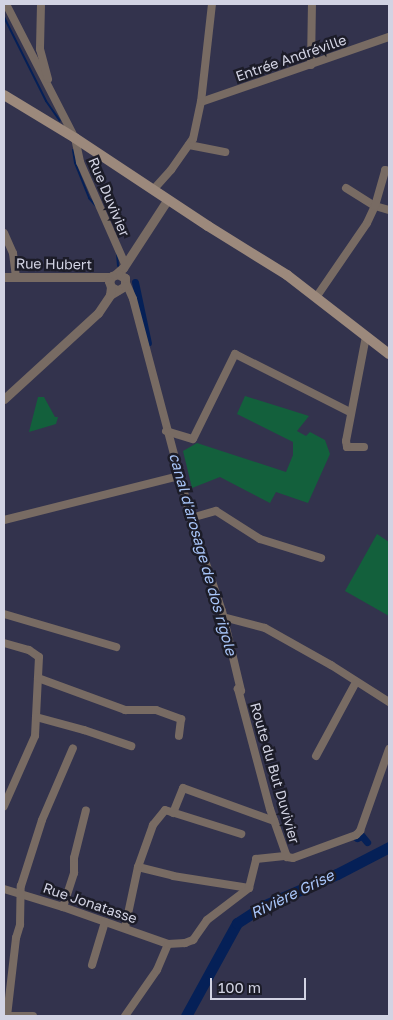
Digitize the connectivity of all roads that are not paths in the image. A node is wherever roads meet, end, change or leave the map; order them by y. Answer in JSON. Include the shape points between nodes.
{"nodes":[{"id":1,"x":6,"y":4,"type":"edge"},
{"id":2,"x":41,"y":4,"type":"edge"},
{"id":3,"x":212,"y":4,"type":"edge"},
{"id":4,"x":312,"y":4,"type":"edge"},
{"id":5,"x":389,"y":37,"type":"edge"},
{"id":6,"x":311,"y":65,"type":"junction"},
{"id":7,"x":51,"y":91,"type":"junction"},
{"id":8,"x":4,"y":95,"type":"edge"},
{"id":9,"x":201,"y":102,"type":"junction"},
{"id":10,"x":75,"y":138,"type":"junction"},
{"id":11,"x":189,"y":145,"type":"junction"},
{"id":12,"x":224,"y":152,"type":"dead end"},
{"id":13,"x":389,"y":171,"type":"edge"},
{"id":14,"x":346,"y":188,"type":"dead end"},
{"id":15,"x":153,"y":190,"type":"junction"},
{"id":16,"x":168,"y":199,"type":"junction"},
{"id":17,"x":375,"y":206,"type":"junction"},
{"id":18,"x":389,"y":210,"type":"edge"},
{"id":19,"x":4,"y":234,"type":"edge"},
{"id":20,"x":16,"y":276,"type":"junction"},
{"id":21,"x":4,"y":277,"type":"edge"},
{"id":22,"x":116,"y":281,"type":"junction"},
{"id":23,"x":317,"y":296,"type":"junction"},
{"id":24,"x":366,"y":336,"type":"junction"},
{"id":25,"x":389,"y":354,"type":"edge"},
{"id":26,"x":4,"y":399,"type":"edge"},
{"id":27,"x":350,"y":412,"type":"junction"},
{"id":28,"x":166,"y":430,"type":"junction"},
{"id":29,"x":364,"y":447,"type":"dead end"},
{"id":30,"x":179,"y":476,"type":"junction"},
{"id":31,"x":191,"y":518,"type":"junction"},
{"id":32,"x":4,"y":520,"type":"edge"},
{"id":33,"x":321,"y":558,"type":"dead end"},
{"id":34,"x":4,"y":614,"type":"edge"},
{"id":35,"x":223,"y":617,"type":"junction"},
{"id":36,"x":4,"y":643,"type":"edge"},
{"id":37,"x":116,"y":646,"type":"dead end"},
{"id":38,"x":38,"y":678,"type":"junction"},
{"id":39,"x":356,"y":682,"type":"junction"},
{"id":40,"x":389,"y":702,"type":"edge"},
{"id":41,"x":36,"y":717,"type":"junction"},
{"id":42,"x":178,"y":736,"type":"dead end"},
{"id":43,"x":131,"y":746,"type":"dead end"},
{"id":44,"x":73,"y":748,"type":"dead end"},
{"id":45,"x":389,"y":749,"type":"edge"},
{"id":46,"x":316,"y":756,"type":"dead end"},
{"id":47,"x":4,"y":806,"type":"edge"},
{"id":48,"x":86,"y":810,"type":"dead end"},
{"id":49,"x":174,"y":813,"type":"junction"},
{"id":50,"x":274,"y":821,"type":"junction"},
{"id":51,"x":241,"y":834,"type":"dead end"},
{"id":52,"x":290,"y":857,"type":"junction"},
{"id":53,"x":138,"y":867,"type":"junction"},
{"id":54,"x":249,"y":888,"type":"junction"},
{"id":55,"x":4,"y":889,"type":"edge"},
{"id":56,"x":20,"y":893,"type":"junction"},
{"id":57,"x":63,"y":906,"type":"junction"},
{"id":58,"x":105,"y":922,"type":"junction"},
{"id":59,"x":125,"y":928,"type":"junction"},
{"id":60,"x":168,"y":944,"type":"junction"},
{"id":61,"x":92,"y":965,"type":"dead end"},
{"id":62,"x":7,"y":1016,"type":"edge"},
{"id":63,"x":33,"y":1016,"type":"edge"},
{"id":64,"x":125,"y":1016,"type":"edge"}],
"edges":[{"from":1,"to":7,"type":"street"},
{"from":2,"to":7,"type":"street","via":[[40,49]]},
{"from":3,"to":9,"type":"street"},
{"from":4,"to":6,"type":"street"},
{"from":5,"to":6,"type":"street","name":"Entrée Andréville"},
{"from":6,"to":9,"type":"street","name":"Entrée Andréville"},
{"from":7,"to":10,"type":"street","name":"Rue Duvivier"},
{"from":8,"to":10,"type":"main road"},
{"from":9,"to":11,"type":"street"},
{"from":10,"to":15,"type":"main road"},
{"from":10,"to":22,"type":"street","name":"Rue Duvivier"},
{"from":11,"to":12,"type":"street"},
{"from":11,"to":15,"type":"street"},
{"from":13,"to":17,"type":"street","via":[[385,170]]},
{"from":14,"to":17,"type":"street"},
{"from":15,"to":16,"type":"main road"},
{"from":16,"to":22,"type":"street"},
{"from":16,"to":23,"type":"main road"},
{"from":17,"to":18,"type":"street"},
{"from":17,"to":23,"type":"street"},
{"from":19,"to":20,"type":"street","via":[[13,253]]},
{"from":20,"to":21,"type":"street","name":"Rue Hubert"},
{"from":20,"to":22,"type":"street","name":"Rue Hubert"},
{"from":22,"to":26,"type":"street","via":[[98,312],[83,328]]},
{"from":22,"to":28,"type":"street","name":"Route du But Duvivier","via":[[133,299]]},
{"from":23,"to":24,"type":"main road"},
{"from":24,"to":25,"type":"main road"},
{"from":24,"to":27,"type":"street"},
{"from":27,"to":28,"type":"street","via":[[235,354],[193,439]]},
{"from":27,"to":29,"type":"street","via":[[347,447]]},
{"from":28,"to":30,"type":"street","name":"Route du But Duvivier"},
{"from":30,"to":31,"type":"street","name":"Route du But Duvivier"},
{"from":30,"to":32,"type":"street"},
{"from":31,"to":33,"type":"street","via":[[216,511],[260,539]]},
{"from":31,"to":35,"type":"street","name":"Route du But Duvivier"},
{"from":34,"to":37,"type":"street"},
{"from":35,"to":39,"type":"street","via":[[264,628]]},
{"from":35,"to":50,"type":"street","name":"Route du But Duvivier","via":[[241,691],[238,689]]},
{"from":36,"to":38,"type":"street","via":[[39,657]]},
{"from":38,"to":41,"type":"street"},
{"from":38,"to":42,"type":"street","via":[[125,710],[156,710],[181,719]]},
{"from":39,"to":40,"type":"street"},
{"from":39,"to":46,"type":"street"},
{"from":41,"to":43,"type":"street"},
{"from":41,"to":47,"type":"street","via":[[35,736]]},
{"from":44,"to":56,"type":"street","via":[[42,820]]},
{"from":45,"to":52,"type":"street","via":[[360,831]]},
{"from":48,"to":57,"type":"street","via":[[74,858],[74,873]]},
{"from":49,"to":50,"type":"street","via":[[183,788]]},
{"from":49,"to":51,"type":"street"},
{"from":49,"to":53,"type":"street","via":[[165,810],[153,825]]},
{"from":50,"to":52,"type":"street","name":"Route du But Duvivier"},
{"from":52,"to":54,"type":"street","via":[[256,859]]},
{"from":53,"to":54,"type":"street"},
{"from":53,"to":59,"type":"street"},
{"from":54,"to":60,"type":"street","via":[[207,920],[193,940]]},
{"from":55,"to":56,"type":"street","name":"Rue Jonatasse"},
{"from":56,"to":57,"type":"street","name":"Rue Jonatasse"},
{"from":56,"to":62,"type":"street","via":[[20,924]]},
{"from":57,"to":58,"type":"street","name":"Rue Jonatasse"},
{"from":58,"to":59,"type":"street","name":"Rue Jonatasse"},
{"from":58,"to":61,"type":"street"},
{"from":59,"to":60,"type":"street","name":"Rue Jonatasse"},
{"from":60,"to":64,"type":"street","via":[[157,970]]},
{"from":62,"to":63,"type":"street"}]}
